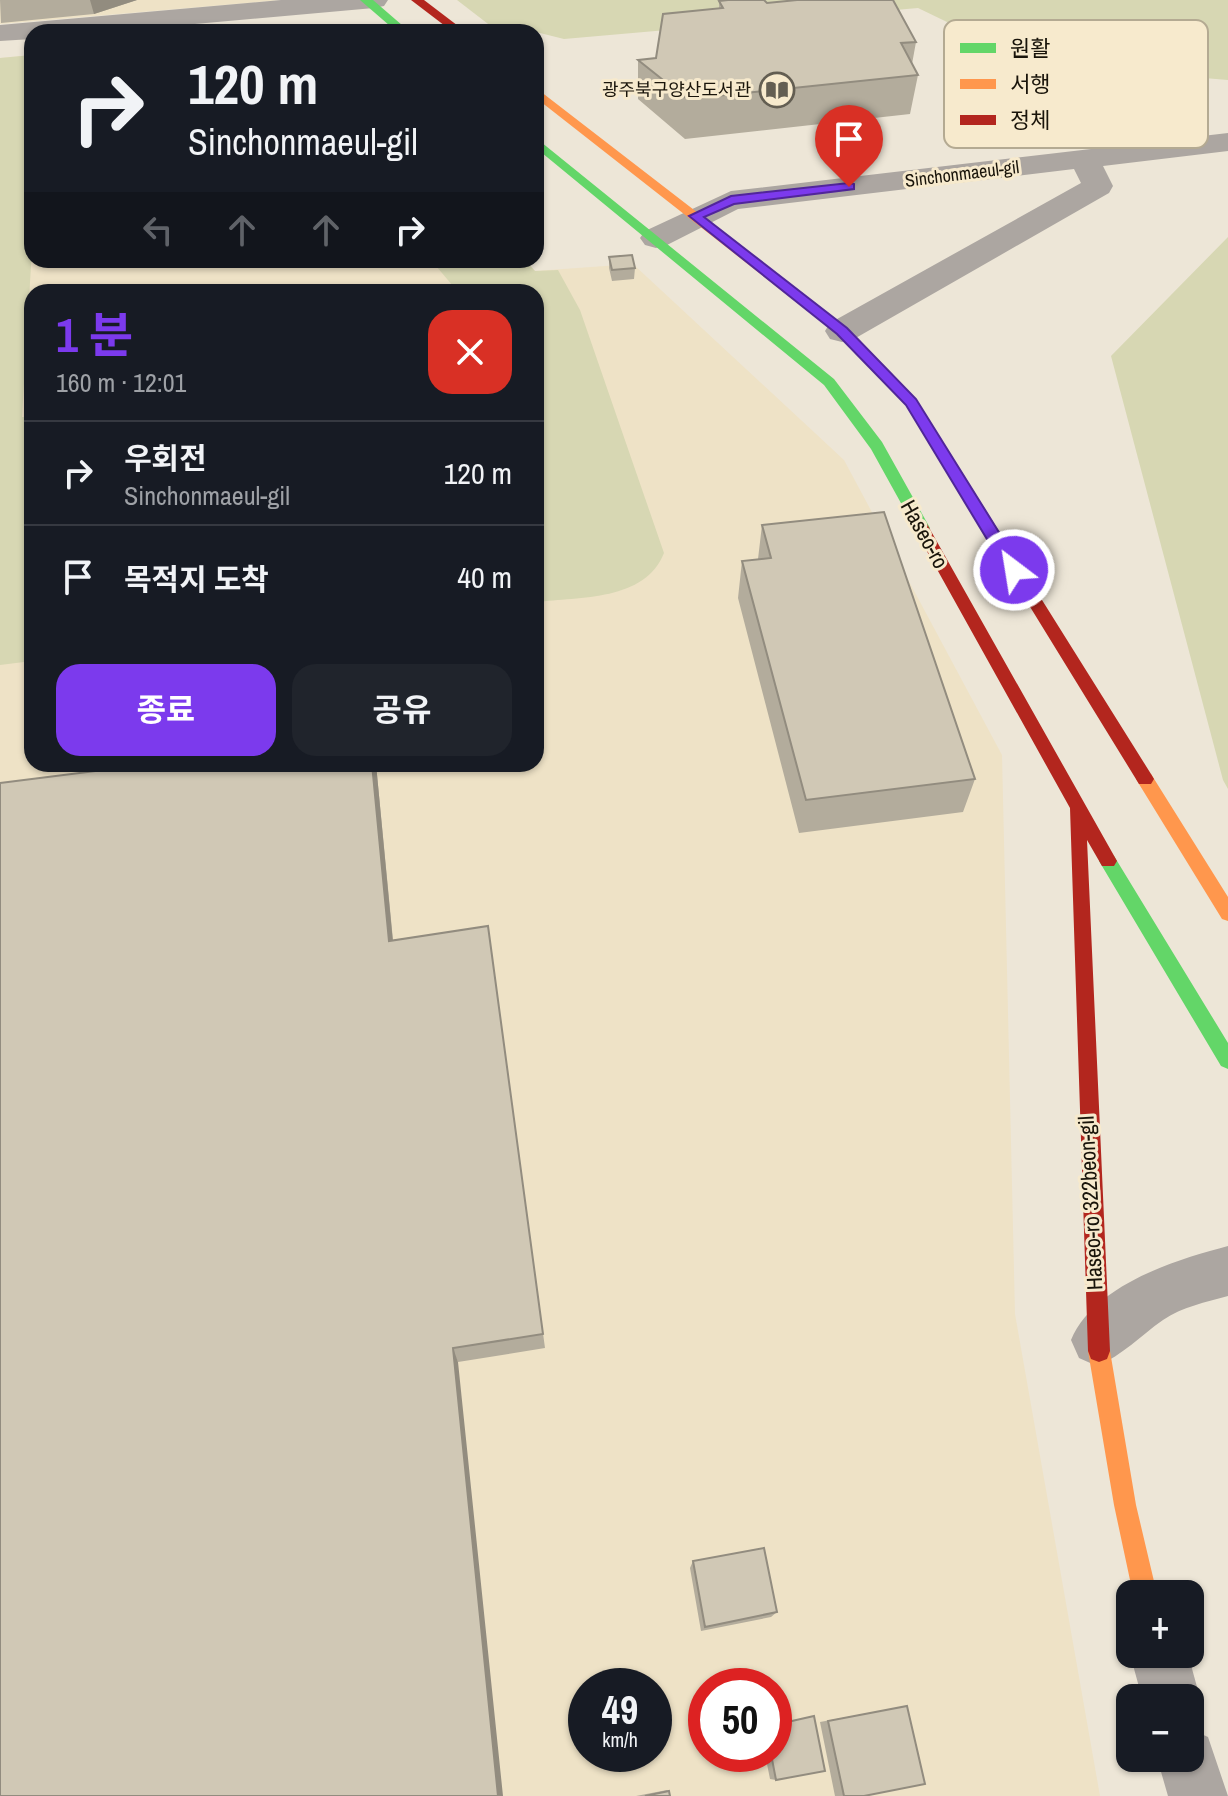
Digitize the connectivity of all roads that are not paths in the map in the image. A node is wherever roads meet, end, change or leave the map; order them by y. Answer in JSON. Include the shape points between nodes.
{"nodes":[{"id":1,"x":367,"y":0,"type":"edge"},
{"id":2,"x":374,"y":0,"type":"edge"},
{"id":3,"x":417,"y":0,"type":"edge"},
{"id":4,"x":100,"y":24,"type":"edge"},
{"id":5,"x":395,"y":24,"type":"edge"},
{"id":6,"x":449,"y":24,"type":"edge"},
{"id":7,"x":24,"y":31,"type":"edge"},
{"id":8,"x":0,"y":33,"type":"edge"},
{"id":9,"x":544,"y":98,"type":"edge"},
{"id":10,"x":1228,"y":142,"type":"edge"},
{"id":11,"x":1208,"y":145,"type":"edge"},
{"id":12,"x":544,"y":148,"type":"edge"},
{"id":13,"x":1180,"y":148,"type":"edge"},
{"id":14,"x":1085,"y":160,"type":"junction"},
{"id":15,"x":695,"y":216,"type":"junction"},
{"id":16,"x":656,"y":238,"type":"junction"},
{"id":17,"x":842,"y":331,"type":"junction"},
{"id":18,"x":1077,"y":809,"type":"junction"},
{"id":19,"x":1228,"y":913,"type":"edge"},
{"id":20,"x":1228,"y":1060,"type":"edge"},
{"id":21,"x":1228,"y":1271,"type":"edge"},
{"id":22,"x":1097,"y":1340,"type":"junction"},
{"id":23,"x":1142,"y":1580,"type":"edge"},
{"id":24,"x":1191,"y":1772,"type":"edge"},
{"id":25,"x":1198,"y":1796,"type":"edge"}],
"edges":[{"from":1,"to":2,"type":"street"},
{"from":1,"to":4,"type":"street"},
{"from":1,"to":5,"type":"main road"},
{"from":3,"to":6,"type":"main road"},
{"from":7,"to":8,"type":"street"},
{"from":9,"to":15,"type":"main road"},
{"from":10,"to":11,"type":"street","name":"Sinchonmaeul-gil"},
{"from":12,"to":16,"type":"main road","name":"Haseo-ro"},
{"from":13,"to":14,"type":"street","name":"Sinchonmaeul-gil"},
{"from":14,"to":15,"type":"street","name":"Sinchonmaeul-gil","via":[[731,200]]},
{"from":14,"to":17,"type":"street","via":[[1098,186]]},
{"from":15,"to":16,"type":"street","name":"Sinchonmaeul-gil"},
{"from":15,"to":17,"type":"main road"},
{"from":16,"to":18,"type":"main road","name":"Haseo-ro","via":[[829,382],[856,416]]},
{"from":17,"to":19,"type":"main road","via":[[926,423]]},
{"from":18,"to":20,"type":"main road","name":"Haseo-ro"},
{"from":18,"to":22,"type":"main road","name":"Haseo-ro 322beon-gil"},
{"from":21,"to":22,"type":"street","via":[[1147,1300]]},
{"from":22,"to":23,"type":"main road","name":"Haseo-ro 322beon-gil"},
{"from":24,"to":25,"type":"street"}]}
